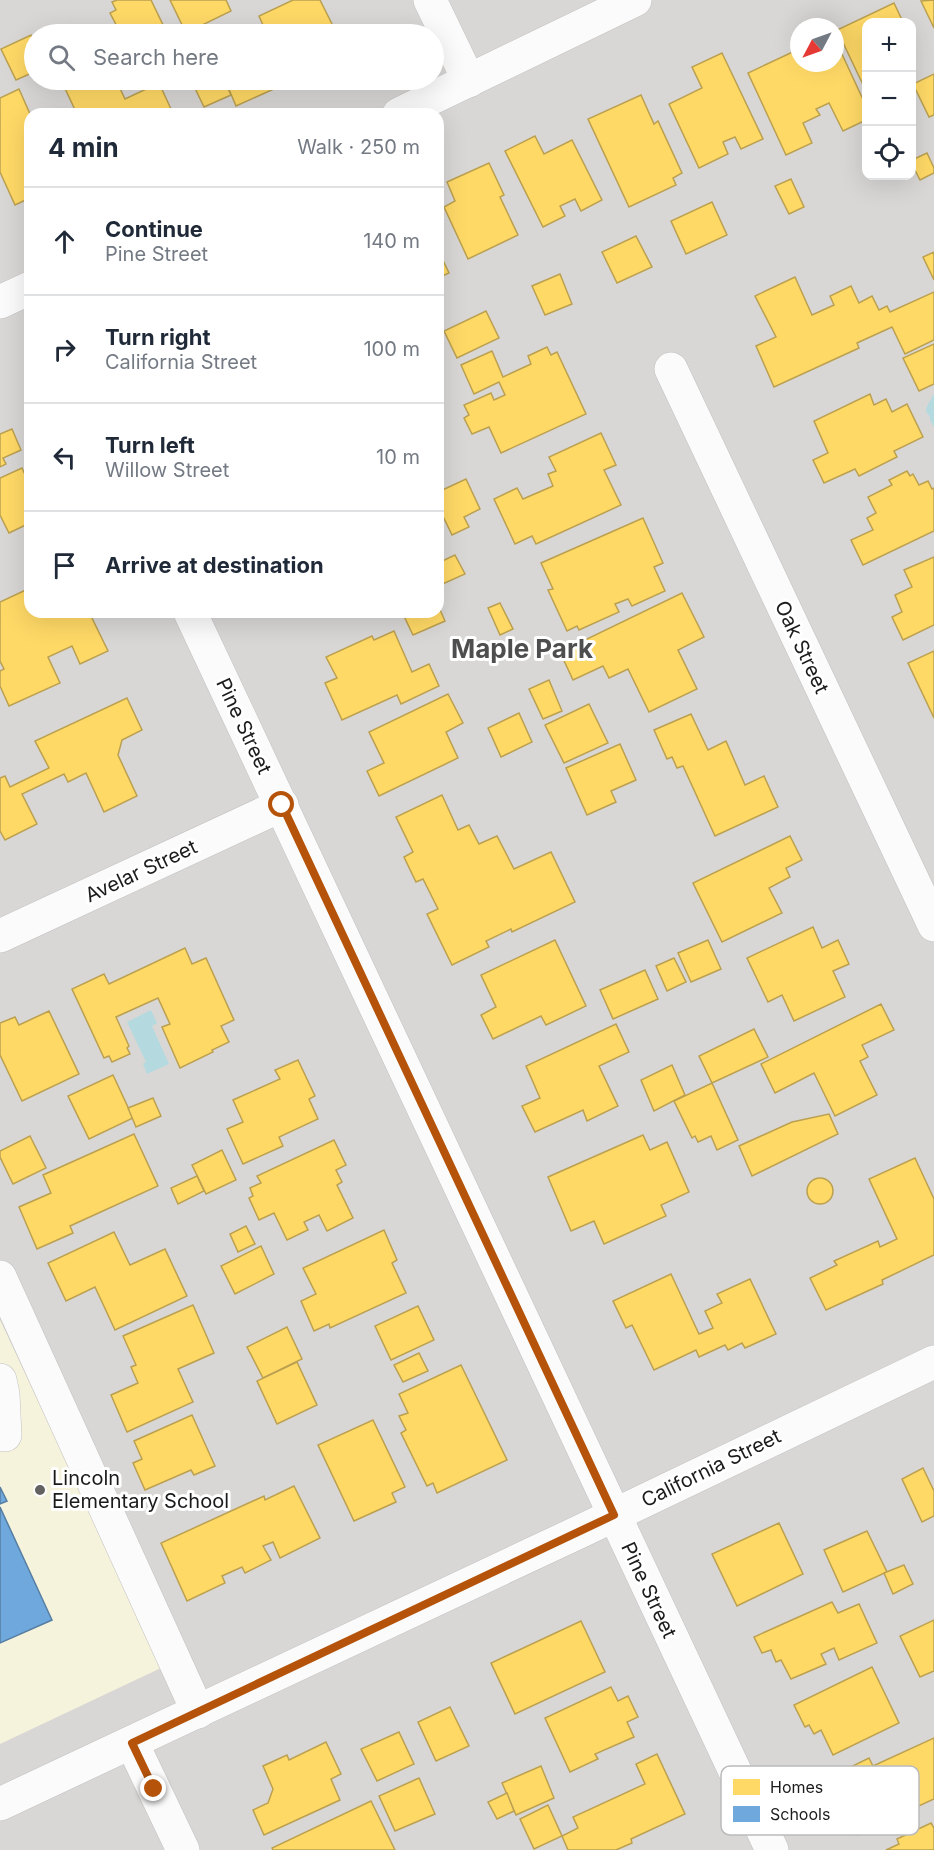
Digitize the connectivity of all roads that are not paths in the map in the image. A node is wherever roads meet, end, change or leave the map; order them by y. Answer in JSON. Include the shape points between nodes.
{"nodes":[{"id":1,"x":430,"y":0,"type":"edge"},
{"id":2,"x":635,"y":0,"type":"edge"},
{"id":3,"x":442,"y":24,"type":"edge"},
{"id":4,"x":444,"y":29,"type":"edge"},
{"id":5,"x":469,"y":81,"type":"junction"},
{"id":6,"x":412,"y":108,"type":"edge"},
{"id":7,"x":24,"y":291,"type":"edge"},
{"id":8,"x":0,"y":302,"type":"edge"},
{"id":9,"x":671,"y":369,"type":"dead end"},
{"id":10,"x":193,"y":618,"type":"edge"},
{"id":11,"x":282,"y":805,"type":"junction"},
{"id":12,"x":934,"y":925,"type":"edge"},
{"id":13,"x":0,"y":936,"type":"edge"},
{"id":14,"x":0,"y":1277,"type":"edge"},
{"id":15,"x":934,"y":1362,"type":"edge"},
{"id":16,"x":0,"y":1380,"type":"edge"},
{"id":17,"x":5,"y":1435,"type":"dead end"},
{"id":18,"x":614,"y":1515,"type":"junction"},
{"id":19,"x":198,"y":1712,"type":"junction"},
{"id":20,"x":132,"y":1743,"type":"junction"},
{"id":21,"x":732,"y":1766,"type":"edge"},
{"id":22,"x":0,"y":1804,"type":"edge"},
{"id":23,"x":765,"y":1835,"type":"edge"},
{"id":24,"x":183,"y":1850,"type":"edge"},
{"id":25,"x":772,"y":1850,"type":"edge"}],
"edges":[{"from":1,"to":3,"type":"street"},
{"from":2,"to":5,"type":"street"},
{"from":4,"to":5,"type":"street"},
{"from":5,"to":6,"type":"street"},
{"from":7,"to":8,"type":"street"},
{"from":9,"to":12,"type":"street","name":"Oak Street"},
{"from":10,"to":11,"type":"street","name":"Pine Street"},
{"from":11,"to":13,"type":"street","name":"Avelar Street"},
{"from":11,"to":18,"type":"street","name":"Pine Street"},
{"from":14,"to":19,"type":"street"},
{"from":15,"to":18,"type":"street","name":"California Street"},
{"from":16,"to":17,"type":"street"},
{"from":18,"to":19,"type":"street","name":"California Street"},
{"from":18,"to":21,"type":"street","name":"Pine Street"},
{"from":19,"to":20,"type":"street","name":"California Street"},
{"from":20,"to":22,"type":"street","name":"California Street"},
{"from":20,"to":24,"type":"street"},
{"from":23,"to":25,"type":"street","name":"Pine Street"}]}
